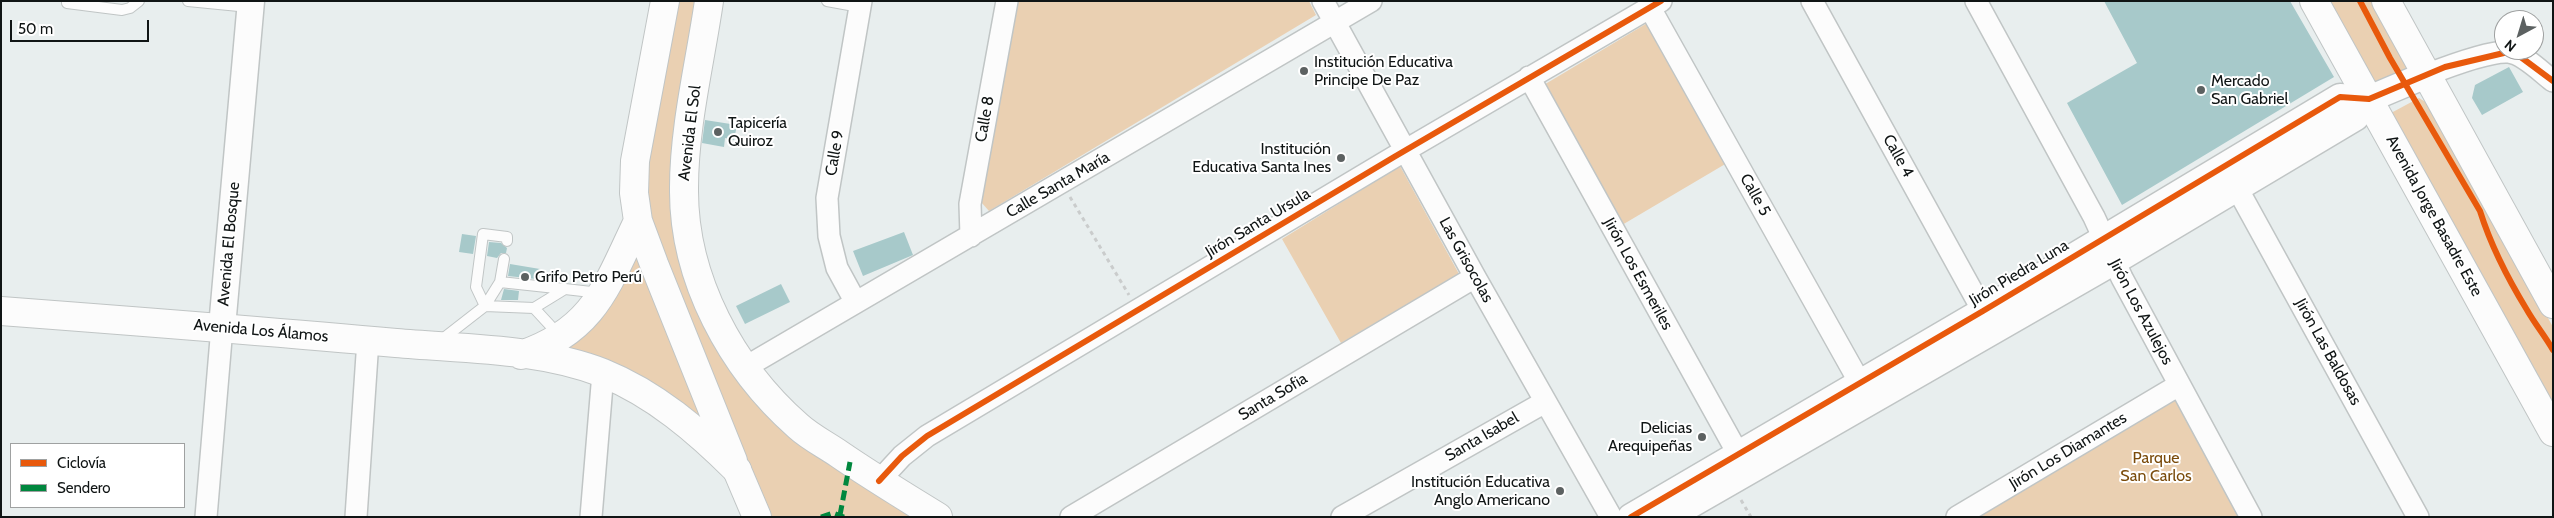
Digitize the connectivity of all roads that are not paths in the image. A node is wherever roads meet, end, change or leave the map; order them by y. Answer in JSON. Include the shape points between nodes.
{"nodes":[{"id":1,"x":139,"y":1,"type":"edge"},
{"id":2,"x":188,"y":1,"type":"edge"},
{"id":3,"x":665,"y":1,"type":"edge"},
{"id":4,"x":710,"y":1,"type":"edge"},
{"id":5,"x":826,"y":1,"type":"edge"},
{"id":6,"x":1007,"y":1,"type":"edge"},
{"id":7,"x":1323,"y":1,"type":"edge"},
{"id":8,"x":1371,"y":1,"type":"edge"},
{"id":9,"x":1812,"y":1,"type":"edge"},
{"id":10,"x":2314,"y":1,"type":"edge"},
{"id":11,"x":1978,"y":2,"type":"edge"},
{"id":12,"x":67,"y":3,"type":"dead end"},
{"id":13,"x":250,"y":4,"type":"edge"},
{"id":14,"x":860,"y":4,"type":"edge"},
{"id":15,"x":1655,"y":4,"type":"edge"},
{"id":16,"x":2393,"y":5,"type":"edge"},
{"id":17,"x":1335,"y":23,"type":"junction"},
{"id":18,"x":2426,"y":74,"type":"junction"},
{"id":19,"x":1529,"y":77,"type":"junction"},
{"id":20,"x":2553,"y":81,"type":"edge"},
{"id":21,"x":2369,"y":99,"type":"junction"},
{"id":22,"x":1406,"y":150,"type":"junction"},
{"id":23,"x":2237,"y":188,"type":"junction"},
{"id":24,"x":638,"y":221,"type":"junction"},
{"id":25,"x":971,"y":236,"type":"junction"},
{"id":26,"x":2104,"y":239,"type":"junction"},
{"id":27,"x":507,"y":241,"type":"dead end"},
{"id":28,"x":504,"y":259,"type":"dead end"},
{"id":29,"x":2113,"y":262,"type":"junction"},
{"id":30,"x":1475,"y":277,"type":"junction"},
{"id":31,"x":500,"y":282,"type":"junction"},
{"id":32,"x":565,"y":288,"type":"junction"},
{"id":33,"x":603,"y":294,"type":"junction"},
{"id":34,"x":855,"y":302,"type":"junction"},
{"id":35,"x":2553,"y":304,"type":"edge"},
{"id":36,"x":484,"y":306,"type":"junction"},
{"id":37,"x":534,"y":308,"type":"junction"},
{"id":38,"x":1,"y":311,"type":"edge"},
{"id":39,"x":1983,"y":311,"type":"junction"},
{"id":40,"x":222,"y":327,"type":"junction"},
{"id":41,"x":562,"y":337,"type":"junction"},
{"id":42,"x":368,"y":340,"type":"junction"},
{"id":43,"x":434,"y":346,"type":"junction"},
{"id":44,"x":521,"y":355,"type":"junction"},
{"id":45,"x":744,"y":368,"type":"junction"},
{"id":46,"x":602,"y":373,"type":"junction"},
{"id":47,"x":1860,"y":383,"type":"junction"},
{"id":48,"x":2180,"y":385,"type":"junction"},
{"id":49,"x":1545,"y":402,"type":"junction"},
{"id":50,"x":2553,"y":432,"type":"edge"},
{"id":51,"x":1742,"y":462,"type":"junction"},
{"id":52,"x":737,"y":470,"type":"junction"},
{"id":53,"x":879,"y":481,"type":"junction"},
{"id":54,"x":206,"y":517,"type":"edge"},
{"id":55,"x":356,"y":517,"type":"edge"},
{"id":56,"x":591,"y":517,"type":"edge"},
{"id":57,"x":757,"y":517,"type":"edge"},
{"id":58,"x":938,"y":517,"type":"edge"},
{"id":59,"x":1070,"y":517,"type":"edge"},
{"id":60,"x":1342,"y":517,"type":"edge"},
{"id":61,"x":1611,"y":517,"type":"edge"},
{"id":62,"x":1632,"y":517,"type":"edge"},
{"id":63,"x":1669,"y":517,"type":"edge"},
{"id":64,"x":1957,"y":517,"type":"edge"},
{"id":65,"x":2251,"y":517,"type":"edge"},
{"id":66,"x":2418,"y":517,"type":"edge"}],
"edges":[{"from":1,"to":12,"type":"lane","via":[[122,10]]},
{"from":2,"to":13,"type":"lane"},
{"from":3,"to":24,"type":"main road","via":[[635,161],[634,193]]},
{"from":4,"to":45,"type":"main road","name":"Avenida El Sol","via":[[686,151],[684,199],[695,263],[707,299]]},
{"from":5,"to":14,"type":"lane"},
{"from":6,"to":25,"type":"street","name":"Calle 8","via":[[970,204]]},
{"from":7,"to":17,"type":"street","name":"Las Grisocolas"},
{"from":8,"to":17,"type":"street","name":"Calle Santa María"},
{"from":9,"to":39,"type":"street","name":"Calle 4"},
{"from":10,"to":21,"type":"main road","name":"Avenida Jorge Basadre Este"},
{"from":11,"to":26,"type":"street","name":"Jirón Los Azulejos"},
{"from":13,"to":40,"type":"street","name":"Avenida El Bosque"},
{"from":14,"to":34,"type":"street","name":"Calle 9","via":[[827,198],[829,236],[837,268]]},
{"from":15,"to":19,"type":"street","name":"Jirón Santa Ursula"},
{"from":15,"to":47,"type":"street","name":"Calle 5"},
{"from":16,"to":18,"type":"main road"},
{"from":17,"to":22,"type":"street","name":"Las Grisocolas"},
{"from":17,"to":25,"type":"street","name":"Calle Santa María"},
{"from":18,"to":20,"type":"street","via":[[2508,52],[2518,55]]},
{"from":18,"to":21,"type":"street","name":"Jirón Piedra Luna"},
{"from":18,"to":35,"type":"main road"},
{"from":19,"to":22,"type":"street","name":"Jirón Santa Ursula"},
{"from":19,"to":51,"type":"street","name":"Jirón Los Esmeriles"},
{"from":21,"to":23,"type":"street","name":"Jirón Piedra Luna","via":[[2356,117]]},
{"from":21,"to":26,"type":"street","name":"Jirón Piedra Luna","via":[[2340,97]]},
{"from":21,"to":50,"type":"main road","name":"Avenida Jorge Basadre Este"},
{"from":22,"to":30,"type":"street","name":"Las Grisocolas"},
{"from":22,"to":53,"type":"street","name":"Jirón Santa Ursula","via":[[927,436],[902,456]]},
{"from":23,"to":29,"type":"street","name":"Jirón Piedra Luna"},
{"from":23,"to":66,"type":"street","name":"Jirón Las Baldosas"},
{"from":24,"to":33,"type":"main road","name":"Avenida Los Álamos"},
{"from":24,"to":52,"type":"main road"},
{"from":25,"to":34,"type":"street","name":"Calle Santa María"},
{"from":26,"to":29,"type":"street","name":"Jirón Los Azulejos"},
{"from":26,"to":39,"type":"street","name":"Jirón Piedra Luna"},
{"from":27,"to":36,"type":"lane","via":[[507,237],[482,234],[476,287]]},
{"from":28,"to":31,"type":"lane"},
{"from":29,"to":48,"type":"street","name":"Jirón Los Azulejos"},
{"from":29,"to":51,"type":"street","name":"Jirón Piedra Luna"},
{"from":30,"to":49,"type":"street","name":"Las Grisocolas"},
{"from":30,"to":59,"type":"street","name":"Santa Sofia"},
{"from":31,"to":32,"type":"lane"},
{"from":31,"to":36,"type":"lane"},
{"from":32,"to":33,"type":"lane"},
{"from":32,"to":37,"type":"lane"},
{"from":33,"to":41,"type":"main road","name":"Avenida Los Álamos","via":[[579,323]]},
{"from":34,"to":45,"type":"street","name":"Calle Santa María"},
{"from":36,"to":37,"type":"lane"},
{"from":36,"to":43,"type":"lane"},
{"from":37,"to":41,"type":"lane"},
{"from":38,"to":40,"type":"main road","name":"Avenida Los Álamos"},
{"from":39,"to":47,"type":"street","name":"Jirón Piedra Luna"},
{"from":40,"to":42,"type":"main road","name":"Avenida Los Álamos"},
{"from":40,"to":54,"type":"street","name":"Avenida El Bosque"},
{"from":41,"to":44,"type":"main road","name":"Avenida Los Álamos"},
{"from":42,"to":43,"type":"main road","name":"Avenida Los Álamos"},
{"from":42,"to":55,"type":"street"},
{"from":43,"to":44,"type":"main road","name":"Avenida Los Álamos"},
{"from":44,"to":46,"type":"main road","name":"Avenida Los Álamos","via":[[568,362]]},
{"from":45,"to":53,"type":"main road","name":"Avenida El Sol","via":[[800,428]]},
{"from":46,"to":52,"type":"main road","name":"Avenida Los Álamos","via":[[663,405]]},
{"from":46,"to":56,"type":"street"},
{"from":47,"to":51,"type":"street","name":"Jirón Piedra Luna"},
{"from":48,"to":64,"type":"street","name":"Jirón Los Diamantes"},
{"from":48,"to":65,"type":"street","name":"Jirón Los Azulejos"},
{"from":49,"to":60,"type":"street","name":"Santa Isabel"},
{"from":49,"to":61,"type":"street","name":"Las Grisocolas"},
{"from":51,"to":62,"type":"street","name":"Jirón Piedra Luna"},
{"from":51,"to":63,"type":"street","name":"Jirón Piedra Luna"},
{"from":52,"to":57,"type":"main road"},
{"from":53,"to":58,"type":"main road","name":"Avenida El Sol"}]}
